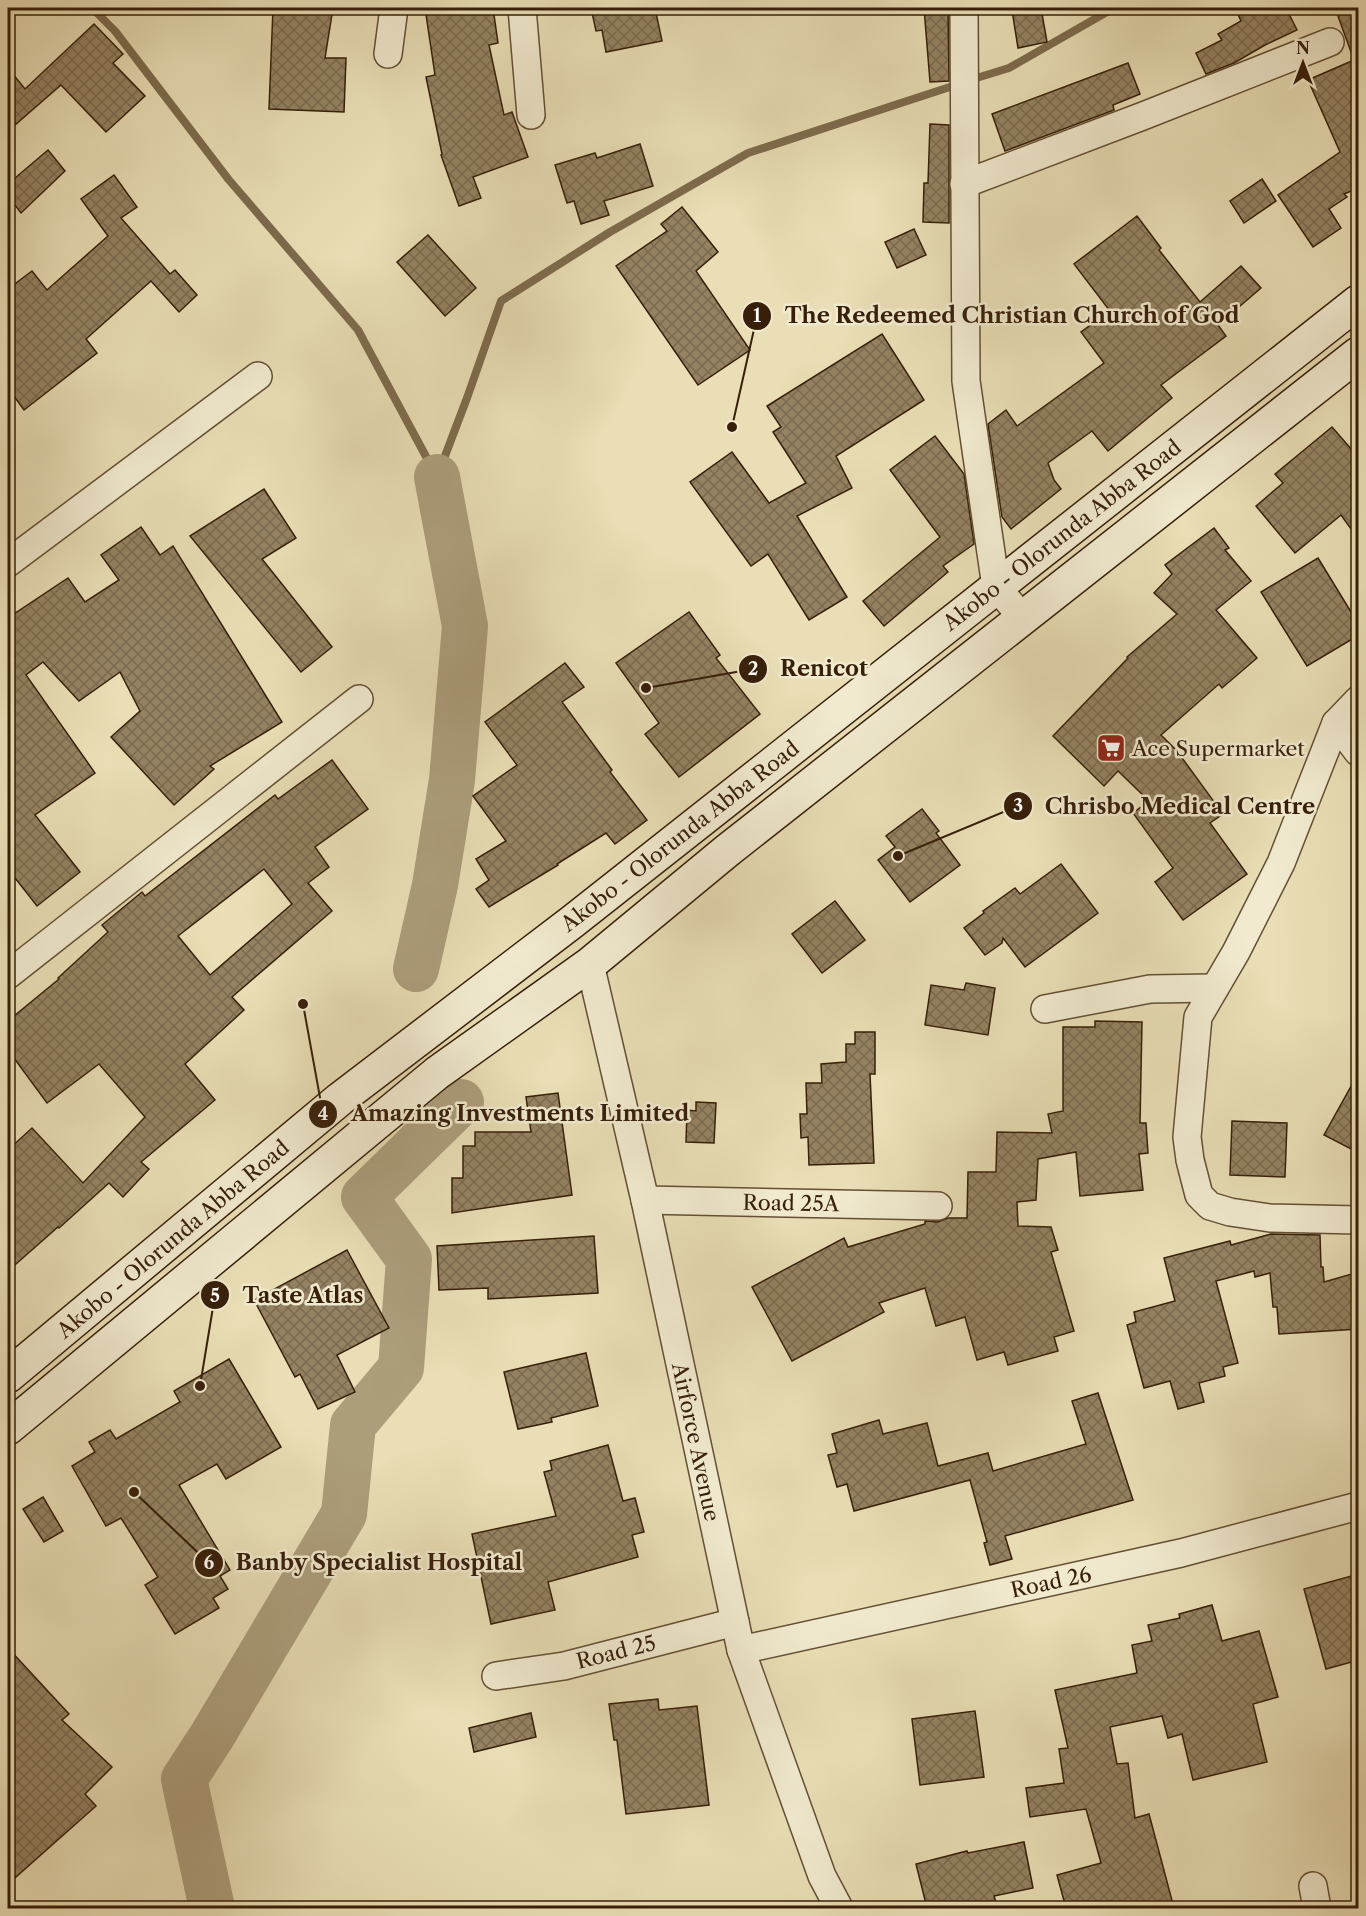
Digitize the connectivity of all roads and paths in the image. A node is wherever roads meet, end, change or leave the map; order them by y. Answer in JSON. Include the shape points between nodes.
{"nodes":[{"id":1,"x":394,"y":8,"type":"edge"},
{"id":2,"x":522,"y":8,"type":"edge"},
{"id":3,"x":964,"y":8,"type":"edge"},
{"id":4,"x":1330,"y":42,"type":"dead end"},
{"id":5,"x":388,"y":54,"type":"dead end"},
{"id":6,"x":531,"y":114,"type":"dead end"},
{"id":7,"x":964,"y":184,"type":"junction"},
{"id":8,"x":1359,"y":302,"type":"edge"},
{"id":9,"x":1355,"y":365,"type":"edge"},
{"id":10,"x":258,"y":376,"type":"dead end"},
{"id":11,"x":8,"y":563,"type":"edge"},
{"id":12,"x":996,"y":587,"type":"junction"},
{"id":13,"x":1024,"y":619,"type":"junction"},
{"id":14,"x":359,"y":699,"type":"dead end"},
{"id":15,"x":1359,"y":700,"type":"edge"},
{"id":16,"x":1336,"y":723,"type":"junction"},
{"id":17,"x":1359,"y":752,"type":"edge"},
{"id":18,"x":590,"y":964,"type":"junction"},
{"id":19,"x":8,"y":975,"type":"edge"},
{"id":20,"x":1214,"y":988,"type":"junction"},
{"id":21,"x":1045,"y":1009,"type":"dead end"},
{"id":22,"x":645,"y":1200,"type":"junction"},
{"id":23,"x":938,"y":1206,"type":"dead end"},
{"id":24,"x":1359,"y":1220,"type":"edge"},
{"id":25,"x":8,"y":1376,"type":"edge"},
{"id":26,"x":8,"y":1428,"type":"edge"},
{"id":27,"x":1359,"y":1506,"type":"edge"},
{"id":28,"x":735,"y":1622,"type":"junction"},
{"id":29,"x":741,"y":1650,"type":"junction"},
{"id":30,"x":496,"y":1676,"type":"dead end"},
{"id":31,"x":839,"y":1908,"type":"edge"}],
"edges":[{"from":1,"to":5,"type":"street"},
{"from":2,"to":6,"type":"street"},
{"from":3,"to":7,"type":"street"},
{"from":4,"to":7,"type":"street"},
{"from":7,"to":12,"type":"street","via":[[966,381]]},
{"from":8,"to":12,"type":"main road","name":"Akobo - Olorunda Abba Road"},
{"from":9,"to":13,"type":"main road","name":"Akobo - Olorunda Abba Road"},
{"from":10,"to":11,"type":"street"},
{"from":12,"to":13,"type":"street"},
{"from":12,"to":25,"type":"main road","name":"Akobo - Olorunda Abba Road","via":[[572,922],[340,1099]]},
{"from":13,"to":18,"type":"main road","name":"Akobo - Olorunda Abba Road","via":[[728,850]]},
{"from":14,"to":19,"type":"street"},
{"from":15,"to":16,"type":"street"},
{"from":16,"to":17,"type":"street"},
{"from":16,"to":20,"type":"street","via":[[1281,863]]},
{"from":18,"to":22,"type":"street","name":"Airforce Avenue"},
{"from":18,"to":26,"type":"main road","name":"Akobo - Olorunda Abba Road","via":[[437,1073]]},
{"from":20,"to":21,"type":"street","via":[[1150,989]]},
{"from":20,"to":24,"type":"street","via":[[1198,1017],[1187,1137],[1199,1195],[1210,1206],[1230,1212],[1270,1218]]},
{"from":22,"to":23,"type":"street","name":"Road 25A"},
{"from":22,"to":28,"type":"street","name":"Airforce Avenue"},
{"from":27,"to":29,"type":"street","name":"Road 26","via":[[1181,1553]]},
{"from":28,"to":29,"type":"street","name":"Airforce Avenue"},
{"from":28,"to":30,"type":"street","name":"Road 25","via":[[564,1666]]},
{"from":29,"to":31,"type":"street","name":"Airforce Avenue","via":[[822,1876]]}]}
